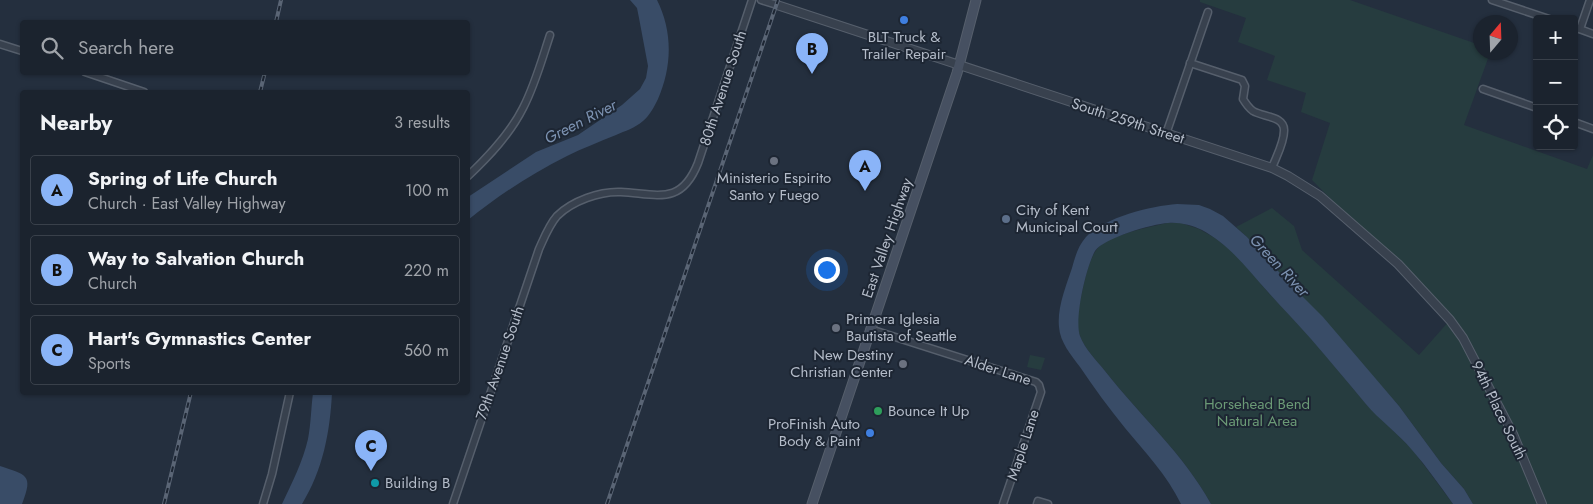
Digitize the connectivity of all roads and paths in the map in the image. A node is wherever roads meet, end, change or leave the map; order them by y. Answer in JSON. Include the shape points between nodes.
{"nodes":[{"id":1,"x":752,"y":0,"type":"edge"},
{"id":2,"x":761,"y":0,"type":"edge"},
{"id":3,"x":976,"y":0,"type":"edge"},
{"id":4,"x":1492,"y":0,"type":"edge"},
{"id":5,"x":1590,"y":0,"type":"edge"},
{"id":6,"x":777,"y":5,"type":"joint"},
{"id":7,"x":1208,"y":12,"type":"dead end"},
{"id":8,"x":1537,"y":15,"type":"edge"},
{"id":9,"x":1578,"y":26,"type":"edge"},
{"id":10,"x":1578,"y":28,"type":"edge"},
{"id":11,"x":1593,"y":34,"type":"edge"},
{"id":12,"x":550,"y":35,"type":"dead end"},
{"id":13,"x":0,"y":44,"type":"edge"},
{"id":14,"x":20,"y":50,"type":"edge"},
{"id":15,"x":1190,"y":62,"type":"junction"},
{"id":16,"x":960,"y":66,"type":"junction"},
{"id":17,"x":94,"y":75,"type":"edge"},
{"id":18,"x":1483,"y":89,"type":"dead end"},
{"id":19,"x":138,"y":90,"type":"edge"},
{"id":20,"x":1533,"y":107,"type":"edge"},
{"id":21,"x":1578,"y":123,"type":"edge"},
{"id":22,"x":1593,"y":129,"type":"edge"},
{"id":23,"x":1166,"y":134,"type":"junction"},
{"id":24,"x":1272,"y":168,"type":"junction"},
{"id":25,"x":470,"y":174,"type":"edge"},
{"id":26,"x":551,"y":223,"type":"joint"},
{"id":27,"x":1450,"y":320,"type":"joint"},
{"id":28,"x":870,"y":329,"type":"junction"},
{"id":29,"x":1040,"y":385,"type":"joint"},
{"id":30,"x":289,"y":395,"type":"edge"},
{"id":31,"x":263,"y":504,"type":"edge"},
{"id":32,"x":453,"y":504,"type":"edge"},
{"id":33,"x":812,"y":504,"type":"edge"},
{"id":34,"x":1003,"y":504,"type":"edge"},
{"id":35,"x":1037,"y":504,"type":"edge"},
{"id":36,"x":1048,"y":504,"type":"edge"},
{"id":37,"x":1542,"y":504,"type":"edge"}],
"edges":[{"from":1,"to":26,"type":"street","name":"80th Avenue South","via":[[690,180],[681,189],[668,194],[610,192],[583,200]]},
{"from":2,"to":6,"type":"street","name":"South 259th Street"},
{"from":3,"to":16,"type":"main road","name":"East Valley Highway"},
{"from":4,"to":8,"type":"street"},
{"from":5,"to":9,"type":"street"},
{"from":6,"to":16,"type":"street","name":"South 259th Street"},
{"from":7,"to":15,"type":"street"},
{"from":10,"to":11,"type":"street"},
{"from":12,"to":25,"type":"street","via":[[517,119]]},
{"from":13,"to":14,"type":"street"},
{"from":15,"to":23,"type":"street"},
{"from":15,"to":24,"type":"street","via":[[1242,80],[1245,86],[1243,99],[1250,109],[1282,124],[1284,132]]},
{"from":16,"to":23,"type":"street","name":"South 259th Street"},
{"from":16,"to":28,"type":"main road","name":"East Valley Highway"},
{"from":17,"to":19,"type":"street"},
{"from":18,"to":20,"type":"street"},
{"from":21,"to":22,"type":"street"},
{"from":23,"to":24,"type":"street","name":"South 259th Street"},
{"from":24,"to":27,"type":"street","name":"South 259th Street","via":[[1320,196],[1398,264]]},
{"from":26,"to":32,"type":"street","name":"79th Avenue South","via":[[539,249]]},
{"from":27,"to":37,"type":"street","name":"94th Place South","via":[[1464,338],[1513,434]]},
{"from":28,"to":29,"type":"street","name":"Alder Lane"},
{"from":28,"to":33,"type":"main road","name":"East Valley Highway"},
{"from":29,"to":34,"type":"street","name":"Maple Lane"},
{"from":30,"to":31,"type":"street"},
{"from":35,"to":36,"type":"street","via":[[1038,501]]}]}
